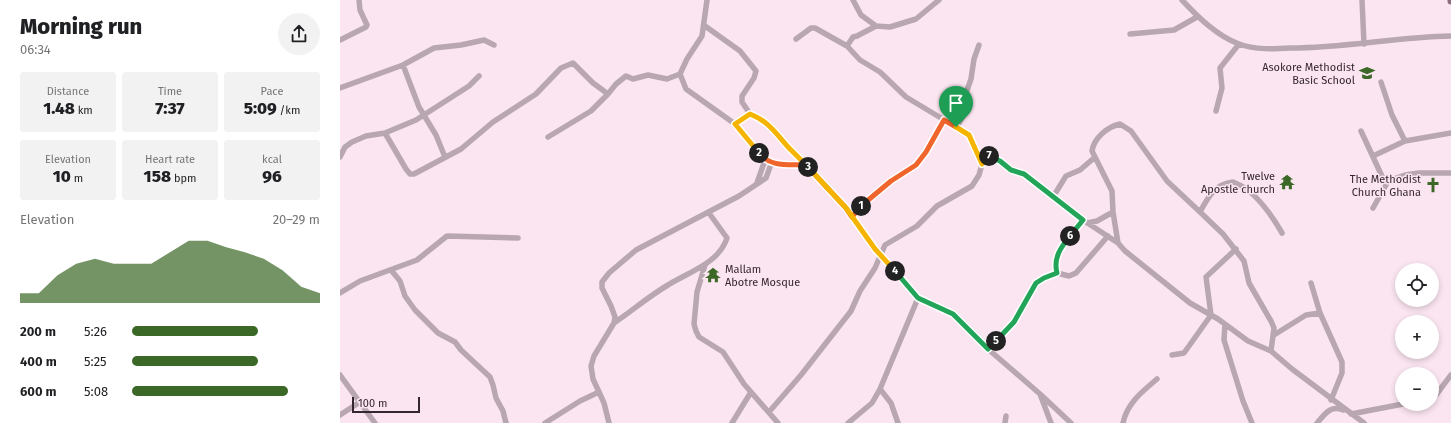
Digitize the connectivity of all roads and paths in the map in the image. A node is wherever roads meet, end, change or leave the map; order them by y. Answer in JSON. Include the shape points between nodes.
{"nodes":[{"id":1,"x":359,"y":0,"type":"edge"},
{"id":2,"x":707,"y":0,"type":"edge"},
{"id":3,"x":853,"y":0,"type":"edge"},
{"id":4,"x":939,"y":0,"type":"edge"},
{"id":5,"x":1182,"y":0,"type":"edge"},
{"id":6,"x":1362,"y":0,"type":"edge"},
{"id":7,"x":1197,"y":16,"type":"junction"},
{"id":8,"x":705,"y":26,"type":"junction"},
{"id":9,"x":876,"y":26,"type":"junction"},
{"id":10,"x":1130,"y":34,"type":"dead end"},
{"id":11,"x":1451,"y":36,"type":"edge"},
{"id":12,"x":796,"y":39,"type":"dead end"},
{"id":13,"x":340,"y":40,"type":"edge"},
{"id":14,"x":1239,"y":44,"type":"junction"},
{"id":15,"x":1364,"y":44,"type":"junction"},
{"id":16,"x":494,"y":45,"type":"dead end"},
{"id":17,"x":979,"y":45,"type":"dead end"},
{"id":18,"x":847,"y":46,"type":"junction"},
{"id":19,"x":403,"y":65,"type":"junction"},
{"id":20,"x":680,"y":74,"type":"junction"},
{"id":21,"x":479,"y":76,"type":"dead end"},
{"id":22,"x":1381,"y":82,"type":"dead end"},
{"id":23,"x":340,"y":88,"type":"edge"},
{"id":24,"x":608,"y":94,"type":"junction"},
{"id":25,"x":1216,"y":111,"type":"dead end"},
{"id":26,"x":424,"y":114,"type":"junction"},
{"id":27,"x":750,"y":114,"type":"junction"},
{"id":28,"x":944,"y":120,"type":"junction"},
{"id":29,"x":735,"y":124,"type":"junction"},
{"id":30,"x":956,"y":127,"type":"junction"},
{"id":31,"x":1361,"y":131,"type":"dead end"},
{"id":32,"x":1451,"y":132,"type":"edge"},
{"id":33,"x":385,"y":133,"type":"junction"},
{"id":34,"x":548,"y":137,"type":"dead end"},
{"id":35,"x":1405,"y":140,"type":"junction"},
{"id":36,"x":1373,"y":156,"type":"junction"},
{"id":37,"x":340,"y":157,"type":"edge"},
{"id":38,"x":445,"y":157,"type":"junction"},
{"id":39,"x":1094,"y":158,"type":"junction"},
{"id":40,"x":765,"y":160,"type":"junction"},
{"id":41,"x":772,"y":164,"type":"junction"},
{"id":42,"x":982,"y":164,"type":"junction"},
{"id":43,"x":806,"y":165,"type":"junction"},
{"id":44,"x":1451,"y":173,"type":"edge"},
{"id":45,"x":1385,"y":182,"type":"junction"},
{"id":46,"x":757,"y":183,"type":"junction"},
{"id":47,"x":1053,"y":196,"type":"junction"},
{"id":48,"x":1373,"y":208,"type":"dead end"},
{"id":49,"x":1113,"y":212,"type":"junction"},
{"id":50,"x":1200,"y":212,"type":"junction"},
{"id":51,"x":709,"y":213,"type":"junction"},
{"id":52,"x":852,"y":217,"type":"junction"},
{"id":53,"x":1085,"y":222,"type":"junction"},
{"id":54,"x":1282,"y":233,"type":"dead end"},
{"id":55,"x":1108,"y":236,"type":"junction"},
{"id":56,"x":518,"y":238,"type":"dead end"},
{"id":57,"x":1118,"y":243,"type":"junction"},
{"id":58,"x":1236,"y":250,"type":"junction"},
{"id":59,"x":880,"y":254,"type":"junction"},
{"id":60,"x":705,"y":265,"type":"junction"},
{"id":61,"x":391,"y":270,"type":"junction"},
{"id":62,"x":1057,"y":273,"type":"junction"},
{"id":63,"x":1311,"y":283,"type":"dead end"},
{"id":64,"x":340,"y":293,"type":"edge"},
{"id":65,"x":918,"y":298,"type":"junction"},
{"id":66,"x":1320,"y":313,"type":"junction"},
{"id":67,"x":1211,"y":315,"type":"junction"},
{"id":68,"x":614,"y":323,"type":"junction"},
{"id":69,"x":1225,"y":324,"type":"junction"},
{"id":70,"x":1274,"y":335,"type":"junction"},
{"id":71,"x":988,"y":349,"type":"junction"},
{"id":72,"x":1271,"y":351,"type":"junction"},
{"id":73,"x":1172,"y":355,"type":"dead end"},
{"id":74,"x":340,"y":375,"type":"edge"},
{"id":75,"x":1451,"y":375,"type":"edge"},
{"id":76,"x":1157,"y":379,"type":"dead end"},
{"id":77,"x":880,"y":389,"type":"junction"},
{"id":78,"x":1439,"y":391,"type":"edge"},
{"id":79,"x":599,"y":392,"type":"junction"},
{"id":80,"x":751,"y":392,"type":"junction"},
{"id":81,"x":1040,"y":394,"type":"junction"},
{"id":82,"x":1331,"y":400,"type":"junction"},
{"id":83,"x":360,"y":402,"type":"junction"},
{"id":84,"x":1395,"y":406,"type":"edge"},
{"id":85,"x":769,"y":412,"type":"junction"},
{"id":86,"x":1351,"y":414,"type":"junction"},
{"id":87,"x":340,"y":415,"type":"edge"},
{"id":88,"x":1006,"y":416,"type":"dead end"},
{"id":89,"x":375,"y":423,"type":"edge"},
{"id":90,"x":506,"y":423,"type":"edge"},
{"id":91,"x":545,"y":423,"type":"edge"},
{"id":92,"x":609,"y":423,"type":"edge"},
{"id":93,"x":732,"y":423,"type":"edge"},
{"id":94,"x":778,"y":423,"type":"edge"},
{"id":95,"x":848,"y":423,"type":"edge"},
{"id":96,"x":898,"y":423,"type":"edge"},
{"id":97,"x":1006,"y":423,"type":"edge"},
{"id":98,"x":1051,"y":423,"type":"edge"},
{"id":99,"x":1071,"y":423,"type":"edge"},
{"id":100,"x":1124,"y":423,"type":"edge"},
{"id":101,"x":1252,"y":423,"type":"edge"},
{"id":102,"x":1317,"y":423,"type":"edge"},
{"id":103,"x":1364,"y":423,"type":"edge"}],
"edges":[{"from":1,"to":13,"type":"street","via":[[360,10],[367,25]]},
{"from":2,"to":8,"type":"street"},
{"from":3,"to":9,"type":"street","via":[[861,15]]},
{"from":4,"to":9,"type":"street","via":[[916,19],[890,27]]},
{"from":5,"to":7,"type":"street"},
{"from":6,"to":15,"type":"street"},
{"from":7,"to":10,"type":"street","via":[[1174,30]]},
{"from":7,"to":14,"type":"street"},
{"from":8,"to":20,"type":"street"},
{"from":8,"to":27,"type":"street","via":[[740,51],[756,71],[742,96],[742,102]]},
{"from":9,"to":18,"type":"street","via":[[853,36]]},
{"from":11,"to":15,"type":"street"},
{"from":12,"to":18,"type":"street","via":[[811,28],[815,28]]},
{"from":14,"to":15,"type":"street","via":[[1277,49]]},
{"from":14,"to":25,"type":"street","via":[[1220,68],[1222,88]]},
{"from":16,"to":19,"type":"street","via":[[484,40],[434,48]]},
{"from":17,"to":30,"type":"street","via":[[965,96],[966,112]]},
{"from":18,"to":28,"type":"street","via":[[860,60],[880,72],[906,97]]},
{"from":19,"to":23,"type":"street"},
{"from":19,"to":26,"type":"street"},
{"from":20,"to":24,"type":"street","via":[[667,79],[626,76]]},
{"from":20,"to":29,"type":"street","via":[[686,89]]},
{"from":21,"to":26,"type":"street","via":[[469,86]]},
{"from":22,"to":35,"type":"street","via":[[1392,115]]},
{"from":24,"to":34,"type":"street","via":[[591,111]]},
{"from":24,"to":38,"type":"street","via":[[573,63],[570,64],[561,68],[536,94],[493,122],[461,149]]},
{"from":26,"to":33,"type":"street"},
{"from":26,"to":38,"type":"street","via":[[436,134]]},
{"from":27,"to":29,"type":"street"},
{"from":27,"to":43,"type":"street","via":[[771,126]]},
{"from":28,"to":30,"type":"street"},
{"from":28,"to":52,"type":"street","via":[[916,165],[891,181],[862,205]]},
{"from":29,"to":40,"type":"street"},
{"from":30,"to":42,"type":"street","via":[[969,135]]},
{"from":31,"to":36,"type":"street"},
{"from":32,"to":35,"type":"street"},
{"from":33,"to":37,"type":"street","via":[[366,136],[352,142],[345,147]]},
{"from":33,"to":38,"type":"street","via":[[410,174]]},
{"from":35,"to":36,"type":"street"},
{"from":36,"to":45,"type":"street"},
{"from":39,"to":47,"type":"street","via":[[1080,170],[1066,176]]},
{"from":39,"to":49,"type":"street","via":[[1112,191]]},
{"from":39,"to":50,"type":"street","via":[[1092,151],[1097,138],[1120,124],[1131,131],[1167,181]]},
{"from":40,"to":41,"type":"street"},
{"from":40,"to":46,"type":"street"},
{"from":41,"to":43,"type":"street"},
{"from":41,"to":46,"type":"street","via":[[766,178]]},
{"from":42,"to":47,"type":"street","via":[[989,156],[996,159],[1011,170],[1024,174]]},
{"from":42,"to":59,"type":"street","via":[[972,186],[937,206],[917,226],[885,246]]},
{"from":43,"to":52,"type":"street"},
{"from":44,"to":45,"type":"street","via":[[1419,173]]},
{"from":45,"to":48,"type":"street","via":[[1385,188]]},
{"from":46,"to":51,"type":"street"},
{"from":47,"to":53,"type":"street"},
{"from":49,"to":53,"type":"street","via":[[1097,221]]},
{"from":49,"to":57,"type":"street"},
{"from":50,"to":54,"type":"street","via":[[1218,186],[1233,182],[1246,188],[1264,207]]},
{"from":50,"to":58,"type":"street"},
{"from":51,"to":60,"type":"street","via":[[727,238],[722,249]]},
{"from":51,"to":68,"type":"street","via":[[641,247],[609,273],[602,282],[602,288],[611,306]]},
{"from":52,"to":59,"type":"street"},
{"from":53,"to":55,"type":"street"},
{"from":53,"to":62,"type":"street","via":[[1058,252],[1055,265]]},
{"from":55,"to":57,"type":"street"},
{"from":55,"to":62,"type":"street","via":[[1076,273],[1069,276]]},
{"from":56,"to":61,"type":"street","via":[[447,236],[417,260]]},
{"from":57,"to":67,"type":"street","via":[[1190,303]]},
{"from":58,"to":67,"type":"street","via":[[1206,277]]},
{"from":58,"to":70,"type":"street","via":[[1244,261],[1249,283],[1271,321]]},
{"from":59,"to":65,"type":"street"},
{"from":59,"to":85,"type":"street","via":[[851,311]]},
{"from":60,"to":68,"type":"street","via":[[667,286]]},
{"from":60,"to":80,"type":"street","via":[[697,292],[694,324],[696,331],[700,337],[722,352]]},
{"from":61,"to":64,"type":"street","via":[[360,281]]},
{"from":61,"to":90,"type":"street","via":[[400,281],[405,296],[415,310],[438,333],[455,342],[490,377]]},
{"from":62,"to":71,"type":"street","via":[[1036,283],[1014,322]]},
{"from":63,"to":66,"type":"street"},
{"from":65,"to":71,"type":"street","via":[[953,314]]},
{"from":65,"to":77,"type":"street"},
{"from":66,"to":70,"type":"street","via":[[1306,315]]},
{"from":66,"to":82,"type":"street","via":[[1343,368]]},
{"from":67,"to":69,"type":"street"},
{"from":67,"to":73,"type":"street","via":[[1184,352]]},
{"from":68,"to":79,"type":"street","via":[[594,356],[591,366]]},
{"from":69,"to":72,"type":"street","via":[[1248,341]]},
{"from":69,"to":101,"type":"street","via":[[1224,340]]},
{"from":70,"to":72,"type":"street"},
{"from":71,"to":81,"type":"street"},
{"from":72,"to":82,"type":"street"},
{"from":74,"to":83,"type":"street"},
{"from":75,"to":78,"type":"street"},
{"from":76,"to":100,"type":"street","via":[[1135,398],[1124,415]]},
{"from":77,"to":95,"type":"street","via":[[872,403]]},
{"from":77,"to":96,"type":"street","via":[[891,403]]},
{"from":79,"to":91,"type":"street"},
{"from":79,"to":92,"type":"street"},
{"from":80,"to":85,"type":"street"},
{"from":80,"to":93,"type":"street"},
{"from":81,"to":98,"type":"street"},
{"from":81,"to":99,"type":"street"},
{"from":82,"to":86,"type":"street"},
{"from":83,"to":87,"type":"street"},
{"from":83,"to":89,"type":"street"},
{"from":84,"to":86,"type":"street"},
{"from":85,"to":94,"type":"street"},
{"from":86,"to":102,"type":"street","via":[[1334,408]]},
{"from":86,"to":103,"type":"street"},
{"from":88,"to":97,"type":"street"}]}
